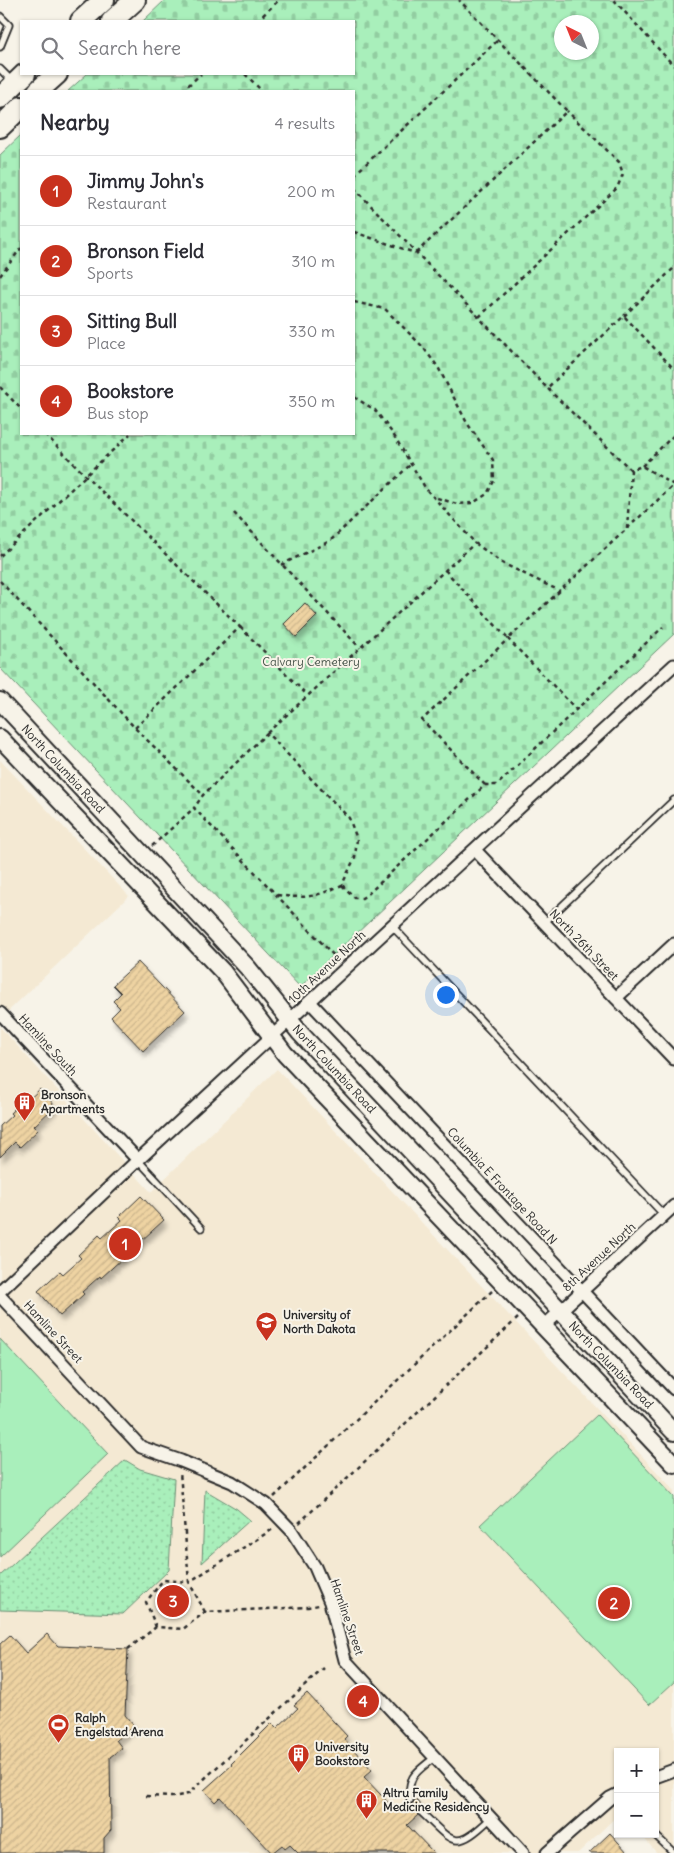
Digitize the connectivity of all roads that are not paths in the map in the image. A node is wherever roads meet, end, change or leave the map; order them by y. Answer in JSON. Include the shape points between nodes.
{"nodes":[{"id":1,"x":104,"y":0,"type":"edge"},
{"id":2,"x":135,"y":0,"type":"edge"},
{"id":3,"x":0,"y":16,"type":"edge"},
{"id":4,"x":82,"y":20,"type":"edge"},
{"id":5,"x":113,"y":20,"type":"edge"},
{"id":6,"x":0,"y":47,"type":"edge"},
{"id":7,"x":0,"y":69,"type":"edge"},
{"id":8,"x":56,"y":75,"type":"edge"},
{"id":9,"x":20,"y":78,"type":"edge"},
{"id":10,"x":39,"y":90,"type":"edge"},
{"id":11,"x":0,"y":98,"type":"edge"},
{"id":12,"x":20,"y":108,"type":"edge"},
{"id":13,"x":0,"y":127,"type":"edge"},
{"id":14,"x":674,"y":665,"type":"edge"},
{"id":15,"x":0,"y":702,"type":"edge"},
{"id":16,"x":0,"y":738,"type":"edge"},
{"id":17,"x":674,"y":800,"type":"edge"},
{"id":18,"x":474,"y":850,"type":"junction"},
{"id":19,"x":544,"y":923,"type":"junction"},
{"id":20,"x":392,"y":926,"type":"junction"},
{"id":21,"x":674,"y":944,"type":"edge"},
{"id":22,"x":616,"y":998,"type":"junction"},
{"id":23,"x":310,"y":1002,"type":"junction"},
{"id":24,"x":0,"y":1013,"type":"edge"},
{"id":25,"x":290,"y":1021,"type":"junction"},
{"id":26,"x":272,"y":1037,"type":"junction"},
{"id":27,"x":674,"y":1058,"type":"edge"},
{"id":28,"x":138,"y":1160,"type":"junction"},
{"id":29,"x":674,"y":1206,"type":"edge"},
{"id":30,"x":664,"y":1215,"type":"junction"},
{"id":31,"x":201,"y":1228,"type":"dead end"},
{"id":32,"x":0,"y":1290,"type":"edge"},
{"id":33,"x":582,"y":1291,"type":"junction"},
{"id":34,"x":0,"y":1296,"type":"edge"},
{"id":35,"x":560,"y":1312,"type":"junction"},
{"id":36,"x":543,"y":1327,"type":"junction"},
{"id":37,"x":674,"y":1389,"type":"edge"},
{"id":38,"x":674,"y":1432,"type":"edge"},
{"id":39,"x":674,"y":1464,"type":"edge"},
{"id":40,"x":435,"y":1757,"type":"junction"},
{"id":41,"x":674,"y":1770,"type":"edge"},
{"id":42,"x":659,"y":1776,"type":"edge"},
{"id":43,"x":410,"y":1800,"type":"dead end"},
{"id":44,"x":614,"y":1800,"type":"edge"},
{"id":45,"x":421,"y":1812,"type":"dead end"},
{"id":46,"x":491,"y":1818,"type":"junction"},
{"id":47,"x":658,"y":1838,"type":"edge"},
{"id":48,"x":523,"y":1853,"type":"edge"},
{"id":49,"x":547,"y":1853,"type":"edge"},
{"id":50,"x":674,"y":1853,"type":"edge"}],
"edges":[{"from":1,"to":4,"type":"highway"},
{"from":2,"to":5,"type":"highway"},
{"from":3,"to":6,"type":"lane","via":[[9,25]]},
{"from":7,"to":9,"type":"lane"},
{"from":8,"to":10,"type":"highway"},
{"from":9,"to":11,"type":"highway"},
{"from":12,"to":13,"type":"highway"},
{"from":14,"to":18,"type":"street","name":"10th Avenue North"},
{"from":15,"to":25,"type":"main road","name":"North Columbia Road","via":[[248,968]]},
{"from":16,"to":26,"type":"main road","name":"North Columbia Road","via":[[223,972]]},
{"from":17,"to":19,"type":"lane"},
{"from":18,"to":19,"type":"street","name":"North 26th Street"},
{"from":18,"to":20,"type":"street","name":"10th Avenue North"},
{"from":19,"to":22,"type":"street","name":"North 26th Street"},
{"from":20,"to":23,"type":"street","name":"10th Avenue North"},
{"from":20,"to":30,"type":"lane"},
{"from":21,"to":22,"type":"street"},
{"from":22,"to":27,"type":"street","name":"North 26th Street"},
{"from":23,"to":25,"type":"street","name":"10th Avenue North"},
{"from":23,"to":33,"type":"street","name":"Columbia E Frontage Road N"},
{"from":24,"to":28,"type":"street","name":"Hamline South"},
{"from":25,"to":26,"type":"street","name":"10th Avenue North"},
{"from":25,"to":35,"type":"main road","name":"North Columbia Road"},
{"from":26,"to":28,"type":"street","name":"10th Avenue North"},
{"from":26,"to":36,"type":"main road","name":"North Columbia Road"},
{"from":28,"to":31,"type":"lane"},
{"from":28,"to":32,"type":"street","name":"10th Avenue North"},
{"from":29,"to":30,"type":"street","name":"8th Avenue North"},
{"from":30,"to":33,"type":"street","name":"8th Avenue North"},
{"from":33,"to":35,"type":"street","name":"8th Avenue North"},
{"from":33,"to":37,"type":"street","name":"Columbia E Frontage Road N"},
{"from":34,"to":40,"type":"street","name":"Hamline Street","via":[[141,1447],[232,1482],[266,1504],[315,1567],[330,1602],[345,1660]]},
{"from":35,"to":36,"type":"street","name":"8th Avenue North"},
{"from":35,"to":38,"type":"main road","name":"North Columbia Road"},
{"from":36,"to":39,"type":"main road","name":"North Columbia Road"},
{"from":40,"to":43,"type":"lane","via":[[414,1775],[408,1787]]},
{"from":40,"to":46,"type":"street","name":"Hamline Street"},
{"from":41,"to":42,"type":"street"},
{"from":44,"to":49,"type":"street"},
{"from":45,"to":46,"type":"lane","via":[[450,1839],[461,1841],[472,1836]]},
{"from":46,"to":48,"type":"street","name":"Hamline Street"},
{"from":47,"to":50,"type":"lane"}]}
